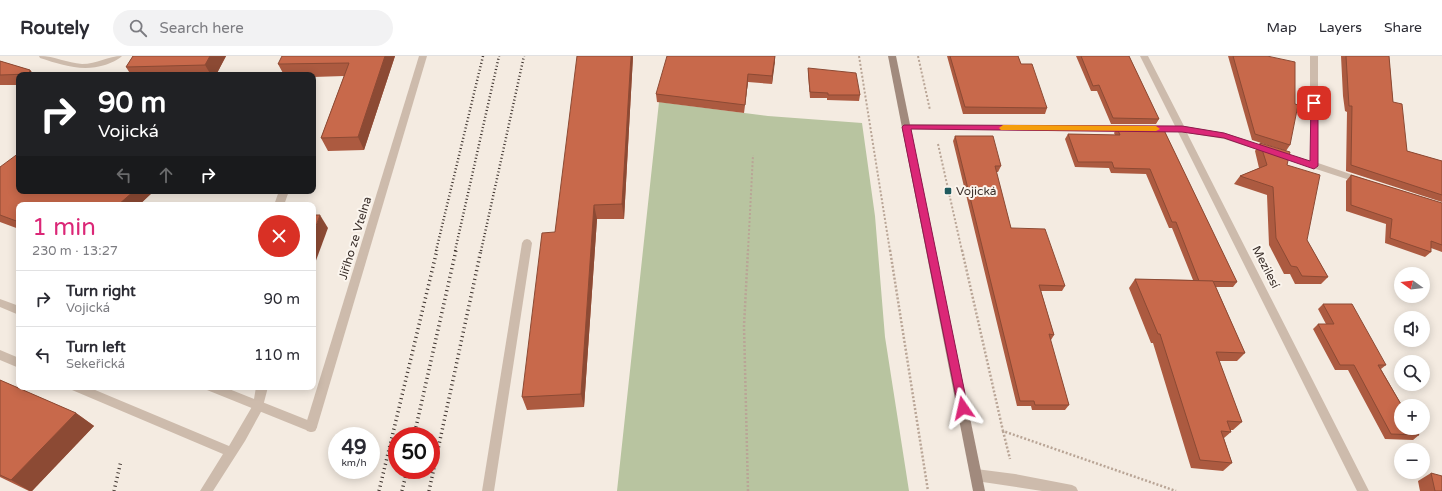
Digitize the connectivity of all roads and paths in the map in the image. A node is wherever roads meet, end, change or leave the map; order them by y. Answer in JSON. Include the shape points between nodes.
{"nodes":[{"id":1,"x":43,"y":56,"type":"edge"},
{"id":2,"x":118,"y":56,"type":"edge"},
{"id":3,"x":423,"y":56,"type":"edge"},
{"id":4,"x":859,"y":56,"type":"edge"},
{"id":5,"x":892,"y":56,"type":"edge"},
{"id":6,"x":918,"y":56,"type":"edge"},
{"id":7,"x":1144,"y":56,"type":"edge"},
{"id":8,"x":1314,"y":56,"type":"edge"},
{"id":9,"x":906,"y":127,"type":"junction"},
{"id":10,"x":934,"y":128,"type":"junction"},
{"id":11,"x":1182,"y":129,"type":"junction"},
{"id":12,"x":753,"y":155,"type":"dead end"},
{"id":13,"x":1314,"y":166,"type":"junction"},
{"id":14,"x":1374,"y":185,"type":"edge"},
{"id":15,"x":528,"y":243,"type":"dead end"},
{"id":16,"x":0,"y":303,"type":"edge"},
{"id":17,"x":16,"y":310,"type":"edge"},
{"id":18,"x":0,"y":355,"type":"edge"},
{"id":19,"x":16,"y":362,"type":"edge"},
{"id":20,"x":83,"y":390,"type":"edge"},
{"id":21,"x":218,"y":390,"type":"edge"},
{"id":22,"x":261,"y":390,"type":"edge"},
{"id":23,"x":258,"y":406,"type":"junction"},
{"id":24,"x":231,"y":452,"type":"junction"},
{"id":25,"x":976,"y":475,"type":"junction"},
{"id":26,"x":206,"y":491,"type":"edge"},
{"id":27,"x":488,"y":491,"type":"edge"},
{"id":28,"x":748,"y":491,"type":"edge"},
{"id":29,"x":928,"y":491,"type":"edge"},
{"id":30,"x":979,"y":491,"type":"edge"},
{"id":31,"x":1072,"y":491,"type":"edge"},
{"id":32,"x":1176,"y":491,"type":"edge"},
{"id":33,"x":1363,"y":491,"type":"edge"}],
"edges":[{"from":1,"to":2,"type":"street","via":[[80,67],[103,64]]},
{"from":3,"to":23,"type":"street","name":"Jiřího ze Vtelna","via":[[311,427]]},
{"from":4,"to":29,"type":"path"},
{"from":5,"to":9,"type":"main road"},
{"from":6,"to":10,"type":"path"},
{"from":7,"to":11,"type":"street","name":"Mezilesí"},
{"from":8,"to":13,"type":"street"},
{"from":9,"to":10,"type":"street"},
{"from":9,"to":25,"type":"main road"},
{"from":10,"to":11,"type":"street"},
{"from":10,"to":32,"type":"path","via":[[1002,431]]},
{"from":11,"to":13,"type":"street","via":[[1224,136]]},
{"from":11,"to":33,"type":"street","name":"Mezilesí"},
{"from":12,"to":28,"type":"path","via":[[744,326]]},
{"from":13,"to":14,"type":"street"},
{"from":15,"to":27,"type":"street"},
{"from":16,"to":17,"type":"street"},
{"from":18,"to":19,"type":"street"},
{"from":20,"to":24,"type":"street"},
{"from":21,"to":23,"type":"street"},
{"from":22,"to":23,"type":"street"},
{"from":23,"to":24,"type":"street"},
{"from":24,"to":26,"type":"street"},
{"from":25,"to":30,"type":"main road"},
{"from":25,"to":31,"type":"street"}]}
